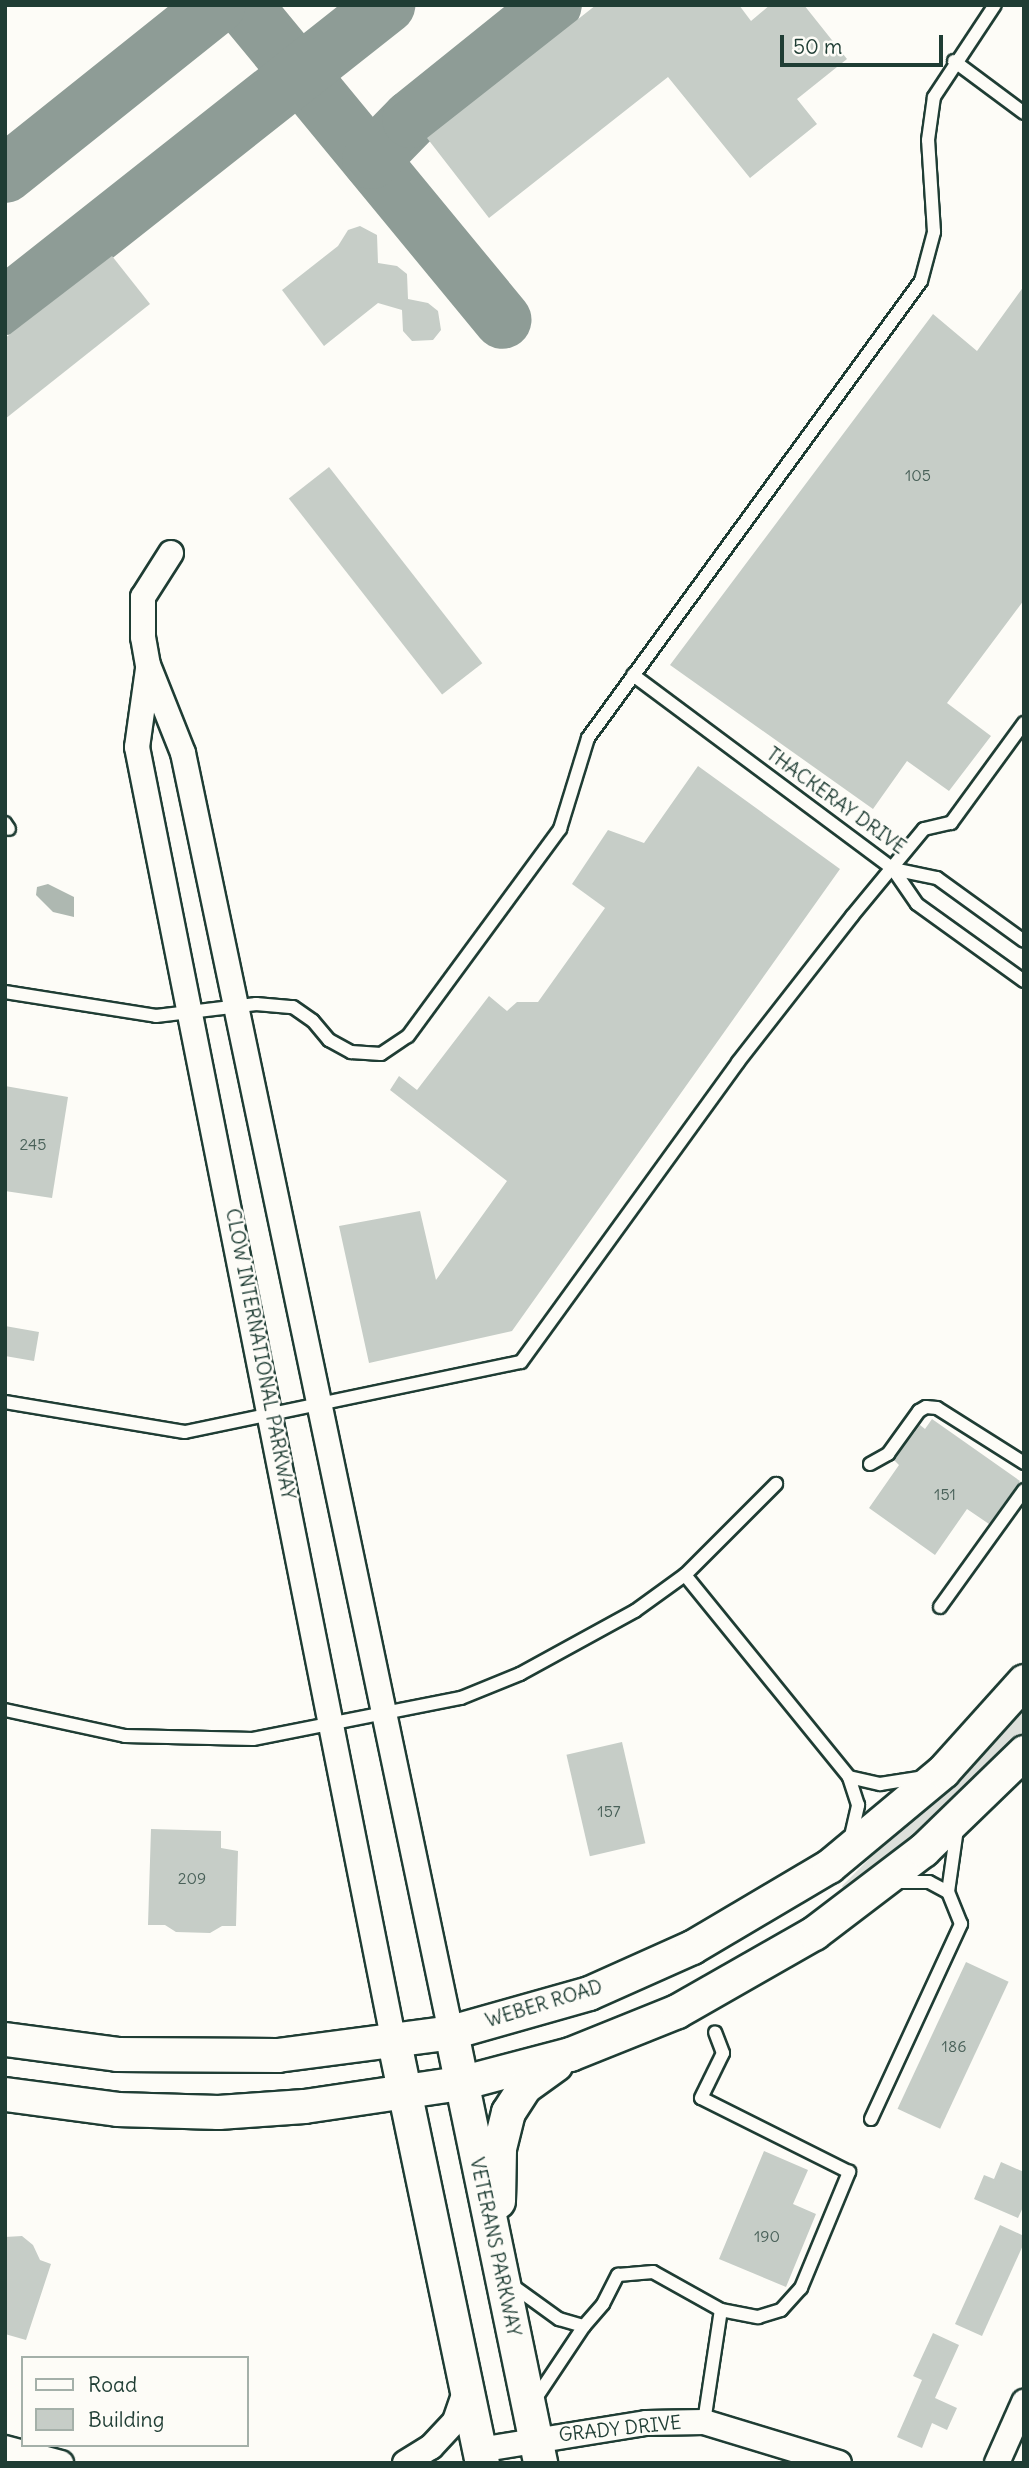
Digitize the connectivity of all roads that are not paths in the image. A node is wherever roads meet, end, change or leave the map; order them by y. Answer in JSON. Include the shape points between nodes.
{"nodes":[{"id":1,"x":995,"y":5,"type":"edge"},
{"id":2,"x":954,"y":61,"type":"junction"},
{"id":3,"x":1024,"y":113,"type":"edge"},
{"id":4,"x":172,"y":553,"type":"dead end"},
{"id":5,"x":148,"y":665,"type":"junction"},
{"id":6,"x":632,"y":675,"type":"junction"},
{"id":7,"x":1024,"y":723,"type":"edge"},
{"id":8,"x":893,"y":869,"type":"junction"},
{"id":9,"x":1024,"y":941,"type":"edge"},
{"id":10,"x":1024,"y":981,"type":"edge"},
{"id":11,"x":5,"y":992,"type":"edge"},
{"id":12,"x":233,"y":1006,"type":"junction"},
{"id":13,"x":191,"y":1011,"type":"junction"},
{"id":14,"x":5,"y":1402,"type":"edge"},
{"id":15,"x":317,"y":1403,"type":"junction"},
{"id":16,"x":272,"y":1413,"type":"junction"},
{"id":17,"x":1024,"y":1463,"type":"edge"},
{"id":18,"x":870,"y":1464,"type":"dead end"},
{"id":19,"x":776,"y":1484,"type":"dead end"},
{"id":20,"x":1024,"y":1490,"type":"edge"},
{"id":21,"x":685,"y":1575,"type":"junction"},
{"id":22,"x":940,"y":1607,"type":"dead end"},
{"id":23,"x":1024,"y":1681,"type":"edge"},
{"id":24,"x":5,"y":1710,"type":"edge"},
{"id":25,"x":384,"y":1716,"type":"junction"},
{"id":26,"x":333,"y":1726,"type":"junction"},
{"id":27,"x":1024,"y":1752,"type":"edge"},
{"id":28,"x":943,"y":1771,"type":"junction"},
{"id":29,"x":849,"y":1777,"type":"junction"},
{"id":30,"x":960,"y":1818,"type":"junction"},
{"id":31,"x":829,"y":1866,"type":"junction"},
{"id":32,"x":886,"y":1882,"type":"junction"},
{"id":33,"x":948,"y":1892,"type":"junction"},
{"id":34,"x":451,"y":2032,"type":"junction"},
{"id":35,"x":715,"y":2032,"type":"dead end"},
{"id":36,"x":5,"y":2039,"type":"edge"},
{"id":37,"x":394,"y":2042,"type":"junction"},
{"id":38,"x":570,"y":2054,"type":"junction"},
{"id":39,"x":460,"y":2083,"type":"junction"},
{"id":40,"x":405,"y":2092,"type":"junction"},
{"id":41,"x":5,"y":2094,"type":"edge"},
{"id":42,"x":871,"y":2119,"type":"dead end"},
{"id":43,"x":499,"y":2265,"type":"junction"},
{"id":44,"x":721,"y":2309,"type":"junction"},
{"id":45,"x":584,"y":2326,"type":"junction"},
{"id":46,"x":467,"y":2386,"type":"junction"},
{"id":47,"x":1024,"y":2402,"type":"edge"},
{"id":48,"x":704,"y":2422,"type":"junction"},
{"id":49,"x":536,"y":2436,"type":"edge"},
{"id":50,"x":5,"y":2448,"type":"edge"},
{"id":51,"x":480,"y":2456,"type":"edge"},
{"id":52,"x":61,"y":2463,"type":"edge"},
{"id":53,"x":405,"y":2463,"type":"edge"},
{"id":54,"x":839,"y":2463,"type":"edge"},
{"id":55,"x":997,"y":2463,"type":"edge"}],
"edges":[{"from":1,"to":2,"type":"lane"},
{"from":2,"to":3,"type":"lane"},
{"from":2,"to":6,"type":"lane","via":[[934,97],[928,140],[934,232],[920,281]]},
{"from":4,"to":5,"type":"street","name":"CLOW INTERNATIONAL PARKWAY","via":[[143,597]]},
{"from":5,"to":12,"type":"street","name":"CLOW INTERNATIONAL PARKWAY","via":[[183,753]]},
{"from":5,"to":13,"type":"street","name":"CLOW INTERNATIONAL PARKWAY","via":[[137,747]]},
{"from":6,"to":8,"type":"lane","name":"THACKERAY DRIVE"},
{"from":6,"to":12,"type":"lane","via":[[588,738],[560,829],[408,1036],[381,1054],[351,1052],[329,1040],[293,1007]]},
{"from":7,"to":8,"type":"lane","via":[[951,823],[924,829]]},
{"from":8,"to":9,"type":"lane","name":"THACKERAY DRIVE","via":[[937,878]]},
{"from":8,"to":10,"type":"lane","via":[[917,904]]},
{"from":8,"to":15,"type":"lane","via":[[738,1062],[521,1362]]},
{"from":11,"to":13,"type":"lane","via":[[156,1016]]},
{"from":12,"to":13,"type":"lane"},
{"from":12,"to":15,"type":"street","name":"CLOW INTERNATIONAL PARKWAY"},
{"from":13,"to":16,"type":"street","name":"CLOW INTERNATIONAL PARKWAY"},
{"from":14,"to":16,"type":"lane","via":[[185,1432]]},
{"from":15,"to":16,"type":"lane"},
{"from":15,"to":25,"type":"street","name":"CLOW INTERNATIONAL PARKWAY"},
{"from":16,"to":26,"type":"street","name":"CLOW INTERNATIONAL PARKWAY"},
{"from":17,"to":18,"type":"lane","via":[[937,1408],[926,1407],[888,1454]]},
{"from":19,"to":21,"type":"lane"},
{"from":20,"to":22,"type":"lane"},
{"from":21,"to":25,"type":"lane","via":[[635,1611],[520,1674],[461,1698]]},
{"from":21,"to":29,"type":"lane"},
{"from":23,"to":28,"type":"main road","name":"WEBER ROAD"},
{"from":24,"to":26,"type":"lane","via":[[113,1734],[190,1739],[253,1739]]},
{"from":25,"to":26,"type":"lane"},
{"from":25,"to":34,"type":"street","name":"CLOW INTERNATIONAL PARKWAY"},
{"from":26,"to":37,"type":"street","name":"CLOW INTERNATIONAL PARKWAY"},
{"from":27,"to":30,"type":"main road"},
{"from":28,"to":29,"type":"lane","via":[[880,1784]]},
{"from":28,"to":31,"type":"main road","name":"WEBER ROAD"},
{"from":29,"to":31,"type":"lane","via":[[858,1805],[855,1823],[850,1839]]},
{"from":30,"to":32,"type":"main road"},
{"from":30,"to":33,"type":"lane"},
{"from":31,"to":34,"type":"main road","name":"WEBER ROAD","via":[[692,1947],[589,1993]]},
{"from":32,"to":33,"type":"lane","via":[[929,1882]]},
{"from":32,"to":38,"type":"main road","via":[[737,1981]]},
{"from":33,"to":42,"type":"lane","via":[[961,1924]]},
{"from":34,"to":37,"type":"main road","name":"WEBER ROAD"},
{"from":34,"to":39,"type":"main road","name":"VETERANS PARKWAY"},
{"from":35,"to":44,"type":"lane","via":[[723,2053],[701,2098],[849,2172],[801,2288],[781,2310],[758,2317]]},
{"from":36,"to":37,"type":"main road","name":"WEBER ROAD","via":[[117,2054],[195,2057],[278,2055]]},
{"from":37,"to":40,"type":"main road"},
{"from":38,"to":39,"type":"main road"},
{"from":38,"to":43,"type":"main road","via":[[524,2087],[508,2112],[499,2148]]},
{"from":39,"to":40,"type":"main road"},
{"from":39,"to":43,"type":"main road","name":"VETERANS PARKWAY"},
{"from":40,"to":41,"type":"main road","via":[[218,2112],[104,2108]]},
{"from":40,"to":46,"type":"main road"},
{"from":43,"to":45,"type":"lane","via":[[559,2319]]},
{"from":43,"to":49,"type":"main road","name":"VETERANS PARKWAY"},
{"from":44,"to":45,"type":"lane","via":[[653,2272],[618,2275],[604,2304]]},
{"from":44,"to":48,"type":"lane"},
{"from":45,"to":49,"type":"lane"},
{"from":46,"to":51,"type":"main road"},
{"from":46,"to":53,"type":"street","via":[[455,2421],[431,2447]]},
{"from":47,"to":55,"type":"street"},
{"from":48,"to":49,"type":"street","name":"GRADY DRIVE","via":[[646,2423]]},
{"from":48,"to":54,"type":"street","name":"GRADY DRIVE"},
{"from":49,"to":51,"type":"street","name":"GRADY DRIVE"},
{"from":50,"to":52,"type":"street"}]}
